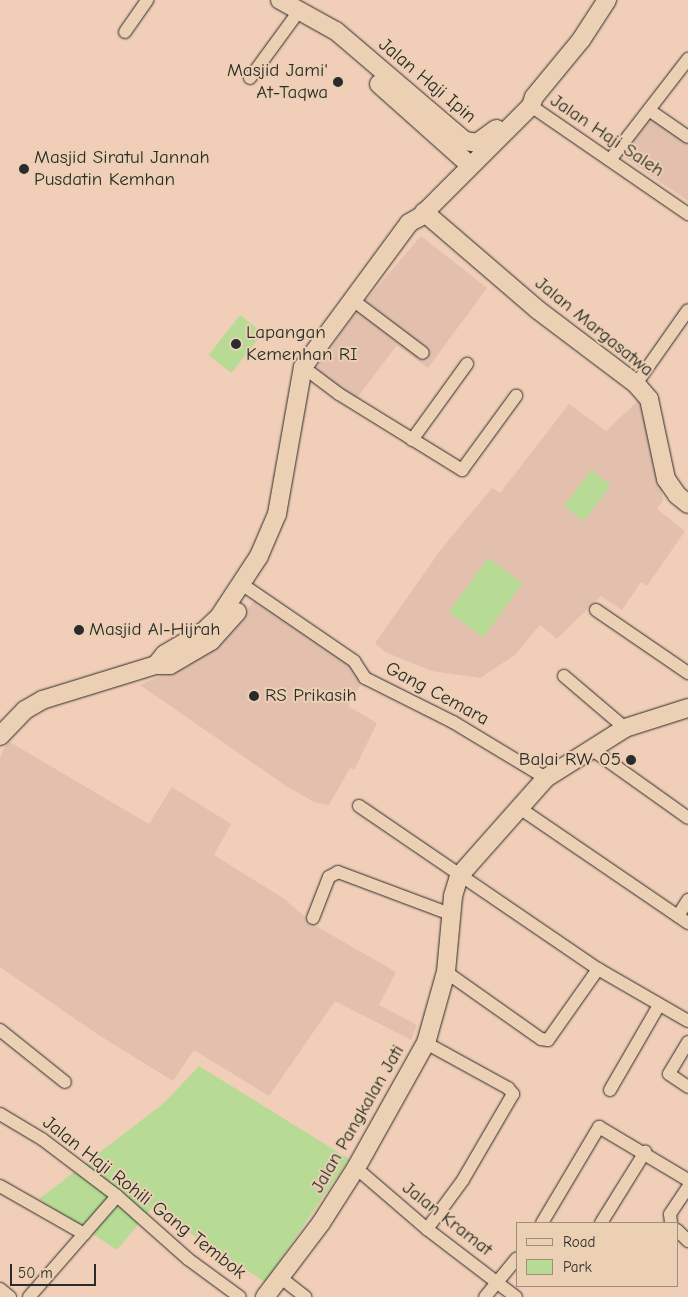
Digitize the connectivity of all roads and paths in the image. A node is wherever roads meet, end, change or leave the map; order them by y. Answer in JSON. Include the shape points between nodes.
{"nodes":[{"id":1,"x":147,"y":0,"type":"edge"},
{"id":2,"x":280,"y":0,"type":"edge"},
{"id":3,"x":606,"y":0,"type":"edge"},
{"id":4,"x":299,"y":11,"type":"junction"},
{"id":5,"x":125,"y":32,"type":"dead end"},
{"id":6,"x":688,"y":59,"type":"edge"},
{"id":7,"x":250,"y":78,"type":"dead end"},
{"id":8,"x":405,"y":100,"type":"junction"},
{"id":9,"x":532,"y":102,"type":"junction"},
{"id":10,"x":649,"y":110,"type":"junction"},
{"id":11,"x":688,"y":137,"type":"edge"},
{"id":12,"x":610,"y":160,"type":"junction"},
{"id":13,"x":470,"y":165,"type":"junction"},
{"id":14,"x":688,"y":214,"type":"edge"},
{"id":15,"x":413,"y":227,"type":"junction"},
{"id":16,"x":352,"y":307,"type":"junction"},
{"id":17,"x":688,"y":310,"type":"edge"},
{"id":18,"x":423,"y":354,"type":"dead end"},
{"id":19,"x":467,"y":364,"type":"dead end"},
{"id":20,"x":306,"y":369,"type":"junction"},
{"id":21,"x":636,"y":384,"type":"junction"},
{"id":22,"x":516,"y":396,"type":"dead end"},
{"id":23,"x":412,"y":440,"type":"junction"},
{"id":24,"x":688,"y":504,"type":"edge"},
{"id":25,"x":247,"y":587,"type":"junction"},
{"id":26,"x":596,"y":610,"type":"dead end"},
{"id":27,"x":688,"y":673,"type":"edge"},
{"id":28,"x":564,"y":676,"type":"dead end"},
{"id":29,"x":688,"y":708,"type":"edge"},
{"id":30,"x":625,"y":728,"type":"junction"},
{"id":31,"x":0,"y":736,"type":"edge"},
{"id":32,"x":593,"y":751,"type":"junction"},
{"id":33,"x":546,"y":778,"type":"junction"},
{"id":34,"x":360,"y":806,"type":"dead end"},
{"id":35,"x":528,"y":814,"type":"junction"},
{"id":36,"x":688,"y":818,"type":"edge"},
{"id":37,"x":464,"y":879,"type":"junction"},
{"id":38,"x":688,"y":900,"type":"edge"},
{"id":39,"x":450,"y":914,"type":"junction"},
{"id":40,"x":313,"y":918,"type":"dead end"},
{"id":41,"x":683,"y":920,"type":"edge"},
{"id":42,"x":598,"y":968,"type":"junction"},
{"id":43,"x":446,"y":972,"type":"junction"},
{"id":44,"x":660,"y":1005,"type":"junction"},
{"id":45,"x":688,"y":1021,"type":"edge"},
{"id":46,"x":0,"y":1030,"type":"edge"},
{"id":47,"x":688,"y":1042,"type":"edge"},
{"id":48,"x":426,"y":1043,"type":"junction"},
{"id":49,"x":65,"y":1082,"type":"dead end"},
{"id":50,"x":688,"y":1087,"type":"edge"},
{"id":51,"x":610,"y":1090,"type":"dead end"},
{"id":52,"x":0,"y":1114,"type":"edge"},
{"id":53,"x":645,"y":1152,"type":"junction"},
{"id":54,"x":356,"y":1168,"type":"junction"},
{"id":55,"x":688,"y":1180,"type":"edge"},
{"id":56,"x":0,"y":1186,"type":"edge"},
{"id":57,"x":688,"y":1187,"type":"edge"},
{"id":58,"x":117,"y":1196,"type":"junction"},
{"id":59,"x":543,"y":1222,"type":"edge"},
{"id":60,"x":602,"y":1222,"type":"edge"},
{"id":61,"x":670,"y":1222,"type":"edge"},
{"id":62,"x":427,"y":1230,"type":"junction"},
{"id":63,"x":678,"y":1231,"type":"edge"},
{"id":64,"x":84,"y":1234,"type":"junction"},
{"id":65,"x":688,"y":1241,"type":"edge"},
{"id":66,"x":516,"y":1259,"type":"edge"},
{"id":67,"x":281,"y":1278,"type":"junction"},
{"id":68,"x":497,"y":1282,"type":"junction"},
{"id":69,"x":0,"y":1289,"type":"edge"},
{"id":70,"x":10,"y":1297,"type":"edge"},
{"id":71,"x":29,"y":1297,"type":"edge"},
{"id":72,"x":240,"y":1297,"type":"edge"},
{"id":73,"x":265,"y":1297,"type":"edge"},
{"id":74,"x":305,"y":1297,"type":"edge"},
{"id":75,"x":485,"y":1297,"type":"edge"},
{"id":76,"x":516,"y":1297,"type":"edge"}],
"edges":[{"from":1,"to":5,"type":"street"},
{"from":2,"to":4,"type":"main road","name":"Jalan Haji Ipin"},
{"from":3,"to":9,"type":"main road","via":[[581,40]]},
{"from":4,"to":7,"type":"street"},
{"from":4,"to":8,"type":"main road","name":"Jalan Haji Ipin","via":[[317,22],[329,40]]},
{"from":6,"to":10,"type":"street"},
{"from":8,"to":9,"type":"main road","name":"Jalan Haji Ipin","via":[[465,141],[477,143]]},
{"from":8,"to":13,"type":"main road","name":"Jalan Haji Ipin"},
{"from":9,"to":12,"type":"street","name":"Jalan Haji Saleh"},
{"from":9,"to":13,"type":"main road"},
{"from":10,"to":11,"type":"street"},
{"from":10,"to":12,"type":"street"},
{"from":12,"to":14,"type":"street","name":"Jalan Haji Saleh"},
{"from":13,"to":15,"type":"main road"},
{"from":15,"to":16,"type":"main road"},
{"from":15,"to":21,"type":"main road","name":"Jalan Margasatwa","via":[[538,310]]},
{"from":16,"to":18,"type":"street"},
{"from":16,"to":20,"type":"main road"},
{"from":17,"to":21,"type":"street"},
{"from":19,"to":23,"type":"street"},
{"from":20,"to":23,"type":"street"},
{"from":20,"to":25,"type":"main road","via":[[277,514]]},
{"from":21,"to":24,"type":"main road","name":"Jalan Margasatwa","via":[[649,399],[666,478],[677,495]]},
{"from":22,"to":23,"type":"street","via":[[462,470]]},
{"from":25,"to":31,"type":"main road","via":[[228,624],[212,641],[170,666],[156,665],[42,700],[26,710]]},
{"from":25,"to":33,"type":"street","name":"Gang Cemara","via":[[354,661],[366,678],[453,722]]},
{"from":26,"to":27,"type":"street"},
{"from":28,"to":30,"type":"street"},
{"from":29,"to":30,"type":"main road","name":"Jalan Pangkalan Jati"},
{"from":30,"to":32,"type":"main road","name":"Jalan Pangkalan Jati"},
{"from":32,"to":33,"type":"main road","name":"Jalan Pangkalan Jati"},
{"from":32,"to":36,"type":"street"},
{"from":33,"to":35,"type":"main road","name":"Jalan Pangkalan Jati"},
{"from":34,"to":37,"type":"street"},
{"from":35,"to":37,"type":"main road","name":"Jalan Pangkalan Jati"},
{"from":35,"to":41,"type":"street"},
{"from":37,"to":39,"type":"main road","name":"Jalan Pangkalan Jati"},
{"from":37,"to":42,"type":"street"},
{"from":38,"to":41,"type":"street"},
{"from":39,"to":40,"type":"street","via":[[338,872],[329,877]]},
{"from":39,"to":43,"type":"main road","name":"Jalan Pangkalan Jati"},
{"from":42,"to":43,"type":"street","via":[[548,1040],[541,1039]]},
{"from":42,"to":44,"type":"street"},
{"from":43,"to":48,"type":"main road","name":"Jalan Pangkalan Jati"},
{"from":44,"to":45,"type":"street"},
{"from":44,"to":51,"type":"street"},
{"from":46,"to":49,"type":"street"},
{"from":47,"to":50,"type":"street","via":[[669,1074]]},
{"from":48,"to":54,"type":"main road","name":"Jalan Pangkalan Jati"},
{"from":48,"to":62,"type":"street","via":[[508,1088],[513,1094],[463,1180]]},
{"from":52,"to":58,"type":"street","name":"Jalan Haji Rohili Gang Tembok","via":[[42,1139]]},
{"from":53,"to":55,"type":"street"},
{"from":53,"to":59,"type":"street","via":[[599,1127]]},
{"from":53,"to":60,"type":"street"},
{"from":54,"to":62,"type":"street","name":"Jalan Kramat"},
{"from":54,"to":67,"type":"main road","name":"Jalan Pangkalan Jati"},
{"from":56,"to":64,"type":"street"},
{"from":57,"to":61,"type":"street","via":[[670,1214]]},
{"from":58,"to":64,"type":"street"},
{"from":58,"to":72,"type":"street","name":"Jalan Haji Rohili Gang Tembok","via":[[188,1259]]},
{"from":62,"to":68,"type":"street","name":"Jalan Kramat"},
{"from":63,"to":65,"type":"street"},
{"from":64,"to":71,"type":"street"},
{"from":66,"to":68,"type":"street"},
{"from":67,"to":73,"type":"main road","name":"Jalan Pangkalan Jati"},
{"from":67,"to":74,"type":"street"},
{"from":68,"to":75,"type":"street"},
{"from":68,"to":76,"type":"street","name":"Jalan Kramat"},
{"from":69,"to":70,"type":"street"}]}
